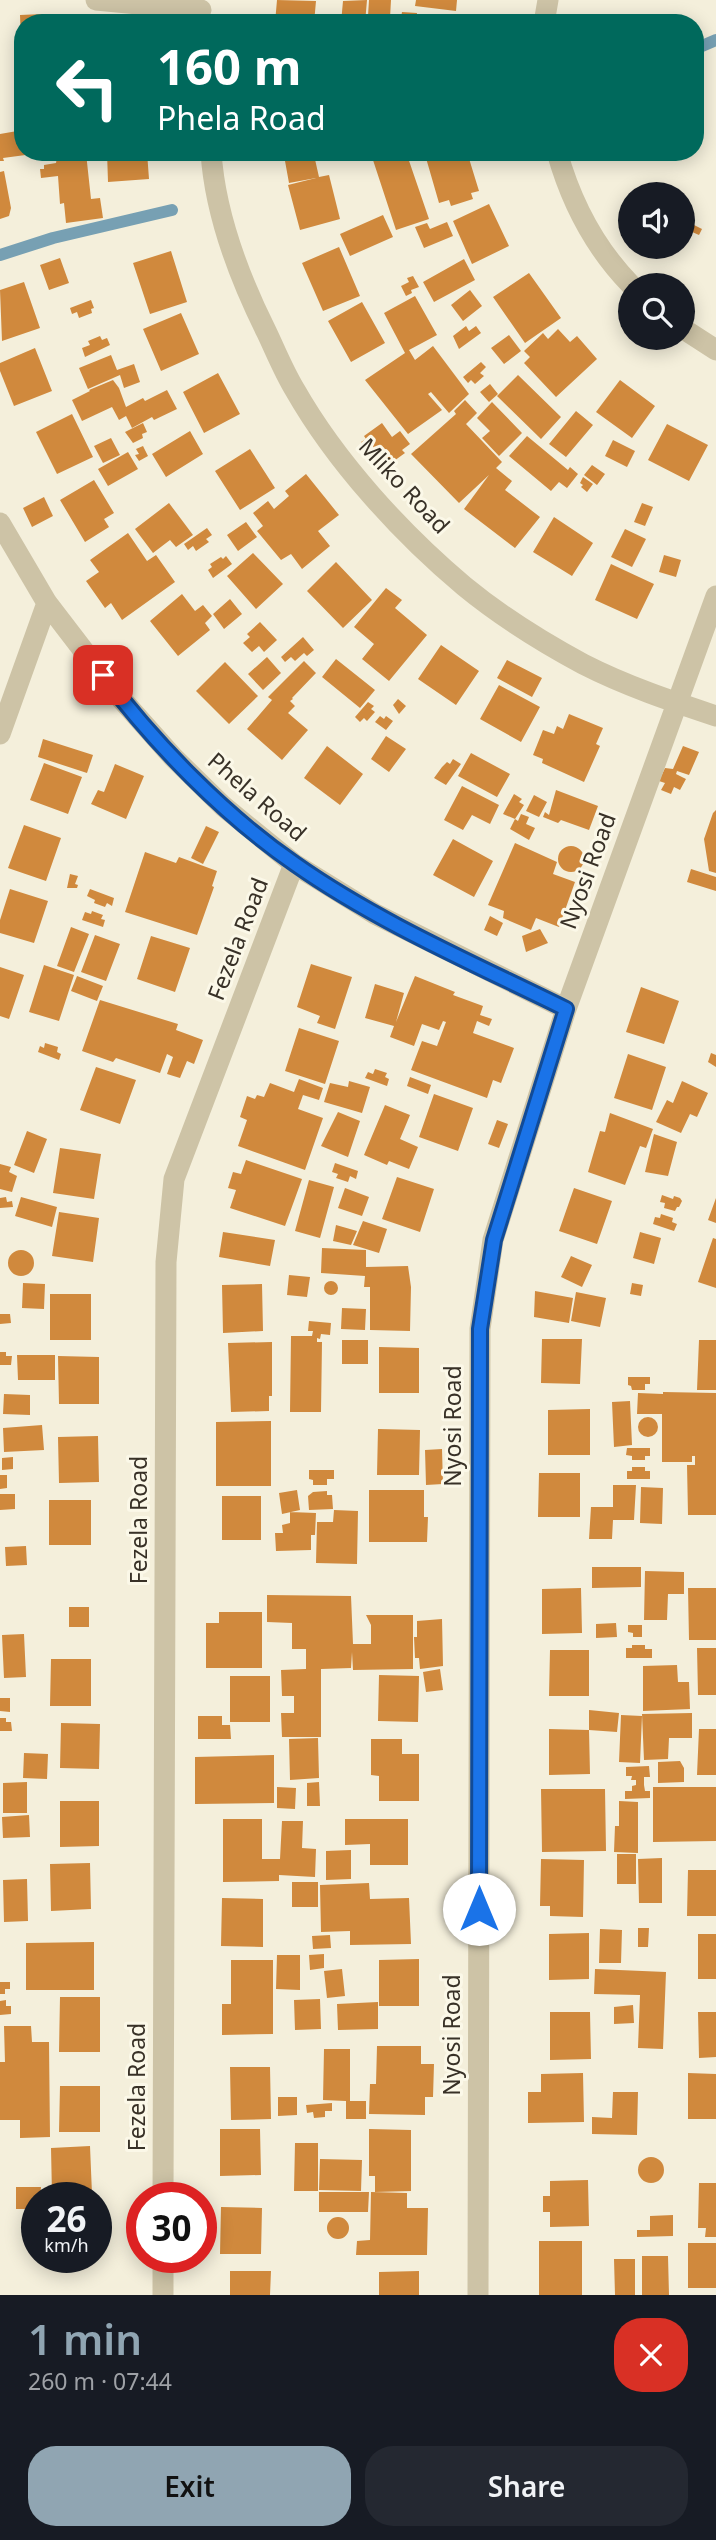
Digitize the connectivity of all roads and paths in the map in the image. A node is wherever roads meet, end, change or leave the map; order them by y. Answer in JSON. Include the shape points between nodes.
{"nodes":[{"id":1,"x":96,"y":0,"type":"edge"},
{"id":2,"x":202,"y":11,"type":"edge"},
{"id":3,"x":211,"y":161,"type":"edge"},
{"id":4,"x":559,"y":161,"type":"edge"},
{"id":5,"x":621,"y":273,"type":"edge"},
{"id":6,"x":695,"y":337,"type":"edge"},
{"id":7,"x":716,"y":351,"type":"edge"},
{"id":8,"x":0,"y":523,"type":"edge"},
{"id":9,"x":716,"y":596,"type":"edge"},
{"id":10,"x":47,"y":603,"type":"junction"},
{"id":11,"x":677,"y":703,"type":"junction"},
{"id":12,"x":716,"y":716,"type":"edge"},
{"id":13,"x":0,"y":734,"type":"edge"},
{"id":14,"x":294,"y":864,"type":"junction"},
{"id":15,"x":566,"y":1009,"type":"junction"},
{"id":16,"x":163,"y":2182,"type":"edge"},
{"id":17,"x":163,"y":2273,"type":"edge"},
{"id":18,"x":163,"y":2295,"type":"edge"},
{"id":19,"x":478,"y":2295,"type":"edge"}],
"edges":[{"from":1,"to":2,"type":"street"},
{"from":3,"to":11,"type":"street","name":"Mliko Road","via":[[227,238],[252,302],[295,390],[339,456],[397,522],[464,586],[583,663]]},
{"from":4,"to":5,"type":"street","via":[[581,216]]},
{"from":6,"to":7,"type":"street"},
{"from":8,"to":10,"type":"street","name":"Phela Road"},
{"from":9,"to":11,"type":"street","name":"Nyosi Road"},
{"from":10,"to":13,"type":"street"},
{"from":10,"to":14,"type":"street","name":"Phela Road","via":[[116,693],[173,757],[223,806]]},
{"from":11,"to":12,"type":"street","name":"Mliko Road"},
{"from":11,"to":15,"type":"street","name":"Nyosi Road"},
{"from":14,"to":15,"type":"street","name":"Phela Road","via":[[375,914]]},
{"from":14,"to":16,"type":"street","name":"Fezela Road","via":[[174,1179],[169,1226]]},
{"from":15,"to":19,"type":"street","name":"Nyosi Road","via":[[494,1240],[480,1329]]},
{"from":17,"to":18,"type":"street"}]}
